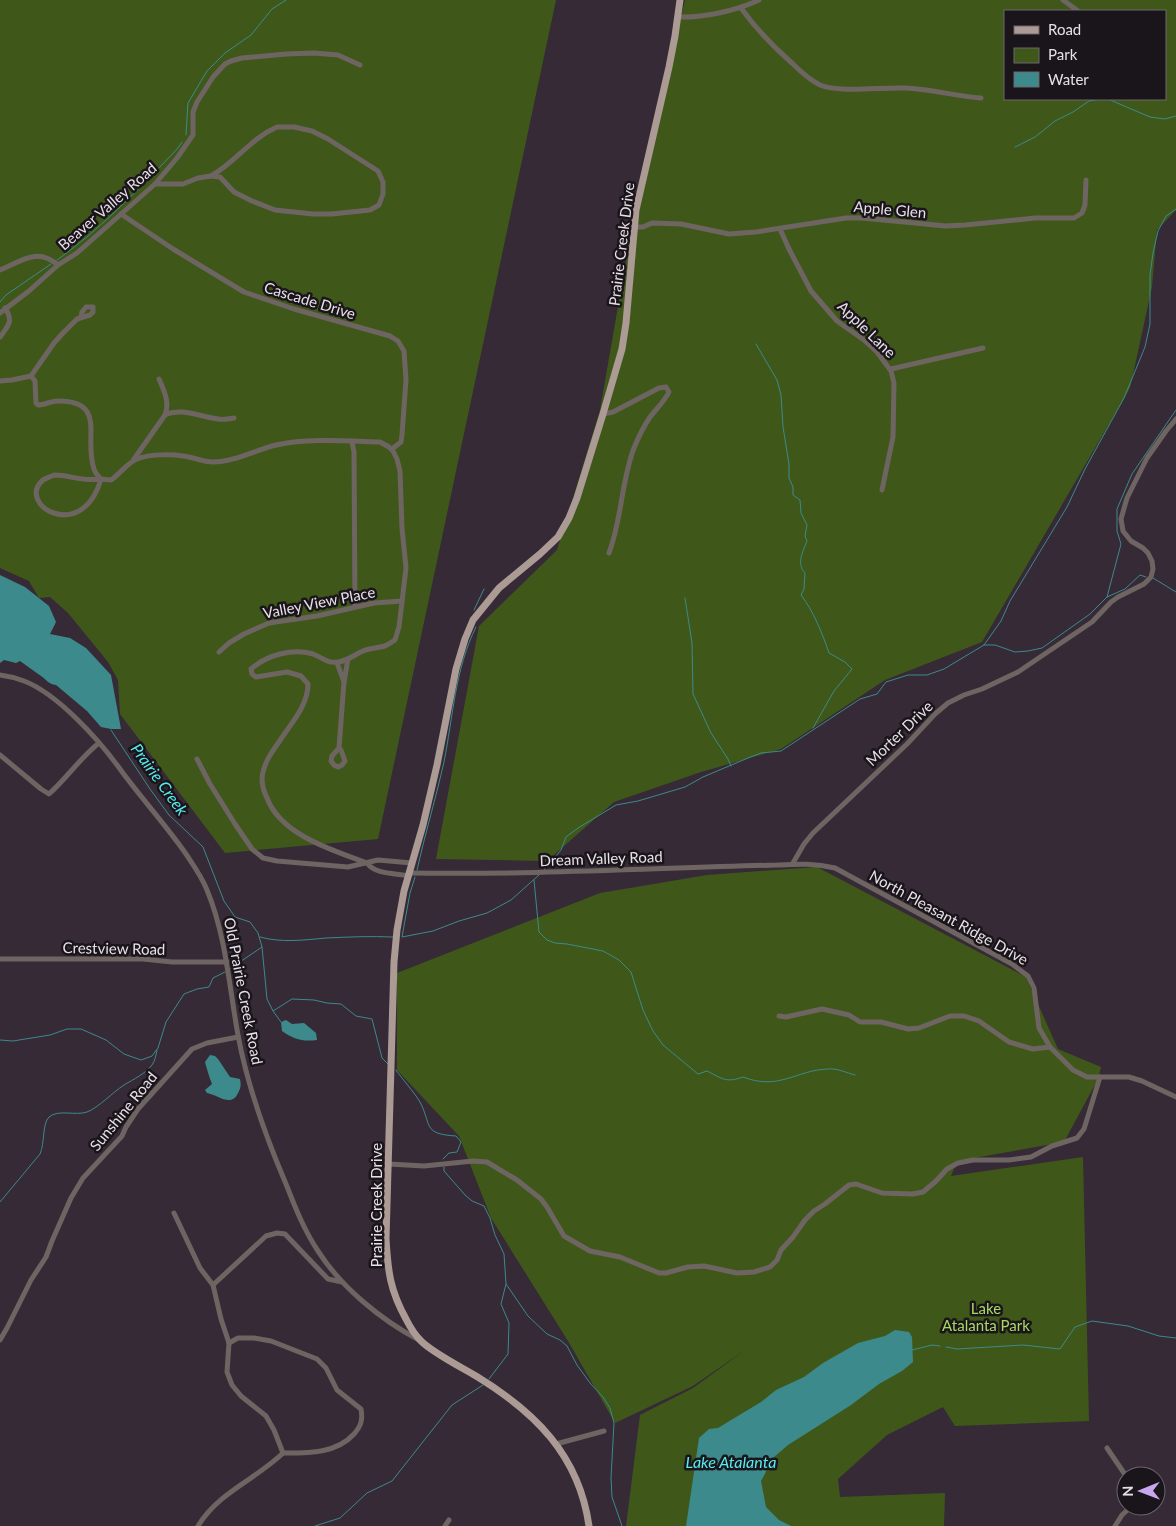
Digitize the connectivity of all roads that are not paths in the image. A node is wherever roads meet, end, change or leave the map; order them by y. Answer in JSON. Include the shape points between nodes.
{"nodes":[{"id":1,"x":680,"y":0,"type":"edge"},
{"id":2,"x":759,"y":0,"type":"edge"},
{"id":3,"x":1063,"y":0,"type":"edge"},
{"id":4,"x":741,"y":8,"type":"junction"},
{"id":5,"x":1077,"y":10,"type":"edge"},
{"id":6,"x":678,"y":17,"type":"junction"},
{"id":7,"x":360,"y":65,"type":"dead end"},
{"id":8,"x":981,"y":98,"type":"dead end"},
{"id":9,"x":211,"y":176,"type":"junction"},
{"id":10,"x":1086,"y":180,"type":"dead end"},
{"id":11,"x":155,"y":184,"type":"junction"},
{"id":12,"x":121,"y":214,"type":"junction"},
{"id":13,"x":634,"y":227,"type":"junction"},
{"id":14,"x":780,"y":229,"type":"junction"},
{"id":15,"x":58,"y":266,"type":"junction"},
{"id":16,"x":0,"y":270,"type":"edge"},
{"id":17,"x":6,"y":308,"type":"junction"},
{"id":18,"x":0,"y":313,"type":"edge"},
{"id":19,"x":81,"y":318,"type":"dead end"},
{"id":20,"x":0,"y":337,"type":"edge"},
{"id":21,"x":983,"y":348,"type":"dead end"},
{"id":22,"x":891,"y":370,"type":"junction"},
{"id":23,"x":31,"y":376,"type":"junction"},
{"id":24,"x":159,"y":379,"type":"dead end"},
{"id":25,"x":0,"y":381,"type":"edge"},
{"id":26,"x":603,"y":414,"type":"junction"},
{"id":27,"x":165,"y":415,"type":"junction"},
{"id":28,"x":234,"y":418,"type":"dead end"},
{"id":29,"x":1176,"y":419,"type":"edge"},
{"id":30,"x":352,"y":442,"type":"junction"},
{"id":31,"x":392,"y":449,"type":"junction"},
{"id":32,"x":132,"y":462,"type":"junction"},
{"id":33,"x":101,"y":479,"type":"junction"},
{"id":34,"x":882,"y":490,"type":"dead end"},
{"id":35,"x":608,"y":553,"type":"dead end"},
{"id":36,"x":402,"y":601,"type":"junction"},
{"id":37,"x":355,"y":607,"type":"junction"},
{"id":38,"x":219,"y":652,"type":"dead end"},
{"id":39,"x":348,"y":659,"type":"junction"},
{"id":40,"x":337,"y":663,"type":"junction"},
{"id":41,"x":0,"y":675,"type":"edge"},
{"id":42,"x":344,"y":682,"type":"junction"},
{"id":43,"x":99,"y":743,"type":"junction"},
{"id":44,"x":339,"y":748,"type":"dead end"},
{"id":45,"x":0,"y":755,"type":"edge"},
{"id":46,"x":197,"y":759,"type":"dead end"},
{"id":47,"x":367,"y":863,"type":"junction"},
{"id":48,"x":412,"y":863,"type":"junction"},
{"id":49,"x":794,"y":864,"type":"junction"},
{"id":50,"x":409,"y":875,"type":"junction"},
{"id":51,"x":0,"y":959,"type":"edge"},
{"id":52,"x":227,"y":962,"type":"junction"},
{"id":53,"x":779,"y":1016,"type":"dead end"},
{"id":54,"x":238,"y":1037,"type":"junction"},
{"id":55,"x":1050,"y":1047,"type":"junction"},
{"id":56,"x":1100,"y":1077,"type":"junction"},
{"id":57,"x":1176,"y":1097,"type":"edge"},
{"id":58,"x":389,"y":1164,"type":"junction"},
{"id":59,"x":174,"y":1213,"type":"dead end"},
{"id":60,"x":342,"y":1282,"type":"junction"},
{"id":61,"x":213,"y":1285,"type":"junction"},
{"id":62,"x":0,"y":1340,"type":"edge"},
{"id":63,"x":422,"y":1342,"type":"junction"},
{"id":64,"x":229,"y":1343,"type":"junction"},
{"id":65,"x":604,"y":1431,"type":"dead end"},
{"id":66,"x":556,"y":1444,"type":"junction"},
{"id":67,"x":1107,"y":1448,"type":"dead end"},
{"id":68,"x":283,"y":1453,"type":"junction"},
{"id":69,"x":1119,"y":1466,"type":"edge"},
{"id":70,"x":449,"y":1520,"type":"dead end"},
{"id":71,"x":198,"y":1526,"type":"edge"},
{"id":72,"x":445,"y":1526,"type":"edge"},
{"id":73,"x":589,"y":1526,"type":"edge"}],
"edges":[{"from":1,"to":6,"type":"main road","name":"Prairie Creek Drive"},
{"from":2,"to":4,"type":"street"},
{"from":3,"to":5,"type":"street"},
{"from":4,"to":6,"type":"street"},
{"from":4,"to":8,"type":"street","via":[[776,50],[821,85],[918,89]]},
{"from":6,"to":13,"type":"main road","name":"Prairie Creek Drive"},
{"from":7,"to":11,"type":"street","name":"Beaver Valley Road","via":[[338,55],[314,53],[242,58],[225,64],[197,102],[192,135]]},
{"from":9,"to":9,"type":"street","via":[[267,131],[294,126],[328,139],[378,171],[383,182],[383,194],[379,205],[370,210],[332,214],[290,212],[252,201],[234,192],[220,178]]},
{"from":9,"to":11,"type":"street","via":[[183,184]]},
{"from":10,"to":14,"type":"street","name":"Apple Glen","via":[[1085,204],[1082,213],[1074,218],[946,226],[846,218]]},
{"from":11,"to":12,"type":"street","name":"Beaver Valley Road"},
{"from":12,"to":15,"type":"street","name":"Beaver Valley Road"},
{"from":12,"to":31,"type":"street","name":"Cascade Drive","via":[[244,292],[398,341],[404,351],[406,380],[401,442]]},
{"from":13,"to":14,"type":"street","name":"Apple Glen","via":[[652,223],[681,224],[729,234]]},
{"from":13,"to":26,"type":"main road","name":"Prairie Creek Drive","via":[[622,349]]},
{"from":14,"to":22,"type":"street","name":"Apple Lane","via":[[811,291],[837,321],[864,340]]},
{"from":15,"to":16,"type":"street","via":[[47,257],[38,255]]},
{"from":15,"to":17,"type":"street","name":"Beaver Valley Road"},
{"from":17,"to":18,"type":"street","name":"Beaver Valley Road"},
{"from":17,"to":20,"type":"street","via":[[10,323]]},
{"from":19,"to":23,"type":"street","via":[[54,343]]},
{"from":21,"to":22,"type":"street"},
{"from":22,"to":34,"type":"street","name":"Apple Lane","via":[[894,382],[893,437]]},
{"from":23,"to":25,"type":"street"},
{"from":23,"to":33,"type":"street","via":[[38,405],[56,401],[71,403],[82,405],[89,413],[94,470]]},
{"from":24,"to":27,"type":"street","via":[[166,393]]},
{"from":26,"to":35,"type":"street","via":[[659,388],[666,388],[668,392],[645,427],[631,458],[615,537]]},
{"from":26,"to":48,"type":"main road","name":"Prairie Creek Drive","via":[[577,498],[558,537],[499,588],[473,620],[456,669],[437,765]]},
{"from":27,"to":28,"type":"street","via":[[179,412],[220,420]]},
{"from":27,"to":32,"type":"street"},
{"from":29,"to":49,"type":"street","name":"Morter Drive","via":[[1147,458],[1127,498],[1121,519],[1123,531],[1130,541],[1148,553],[1152,561],[1151,576],[1137,589],[1111,602],[1092,622],[1018,672],[948,703],[813,833]]},
{"from":30,"to":31,"type":"street","via":[[380,442]]},
{"from":30,"to":32,"type":"street","via":[[278,445],[213,462],[167,455],[138,458]]},
{"from":30,"to":37,"type":"street"},
{"from":31,"to":36,"type":"street","via":[[400,471],[406,568]]},
{"from":32,"to":33,"type":"street","via":[[110,480]]},
{"from":33,"to":33,"type":"street","via":[[91,501],[76,513],[56,514],[40,505],[36,497],[37,488],[43,480],[54,475]]},
{"from":36,"to":37,"type":"street","name":"Valley View Place"},
{"from":36,"to":39,"type":"street","via":[[395,640]]},
{"from":37,"to":38,"type":"street","name":"Valley View Place","via":[[269,623],[244,634]]},
{"from":39,"to":40,"type":"street"},
{"from":39,"to":42,"type":"street"},
{"from":40,"to":42,"type":"street"},
{"from":40,"to":47,"type":"street","name":"Dream Valley Road","via":[[299,651],[272,657],[251,668],[256,677],[287,672],[301,676],[308,684],[308,695],[301,708],[268,758],[262,774],[264,791],[270,808],[298,833]]},
{"from":41,"to":43,"type":"street","name":"Old Prairie Creek Road","via":[[26,681],[51,697]]},
{"from":42,"to":44,"type":"street"},
{"from":43,"to":45,"type":"street","via":[[49,794]]},
{"from":43,"to":52,"type":"street","name":"Old Prairie Creek Road","via":[[199,872],[214,909]]},
{"from":46,"to":47,"type":"street","via":[[235,824],[252,849],[263,858],[348,866]]},
{"from":47,"to":48,"type":"street","via":[[378,860]]},
{"from":47,"to":50,"type":"street","name":"Dream Valley Road","via":[[379,872]]},
{"from":48,"to":50,"type":"main road","name":"Prairie Creek Drive"},
{"from":49,"to":50,"type":"street","name":"Dream Valley Road"},
{"from":49,"to":55,"type":"street","name":"North Pleasant Ridge Drive","via":[[835,868],[1012,964],[1028,976],[1034,988],[1039,1028]]},
{"from":50,"to":58,"type":"main road","name":"Prairie Creek Drive","via":[[400,911],[394,962]]},
{"from":51,"to":52,"type":"street","name":"Crestview Road"},
{"from":52,"to":54,"type":"street","name":"Old Prairie Creek Road"},
{"from":53,"to":55,"type":"street","via":[[822,1010],[849,1015],[860,1022],[881,1022],[908,1029],[920,1028],[950,1016],[964,1016],[979,1021],[1009,1042],[1033,1049]]},
{"from":54,"to":60,"type":"street","name":"Old Prairie Creek Road","via":[[272,1151],[300,1218],[318,1251]]},
{"from":54,"to":62,"type":"street","name":"Sunshine Road","via":[[192,1049],[138,1109],[122,1136],[88,1171],[71,1198],[46,1257],[30,1280]]},
{"from":55,"to":56,"type":"street","name":"North Pleasant Ridge Drive","via":[[1073,1070],[1087,1077]]},
{"from":56,"to":57,"type":"street","name":"North Pleasant Ridge Drive","via":[[1142,1081]]},
{"from":56,"to":58,"type":"street","via":[[1084,1129],[1077,1138],[1031,1157],[958,1163],[923,1192],[882,1193],[856,1184],[849,1185],[805,1220],[770,1267],[754,1272],[737,1273],[704,1266],[659,1273],[620,1257],[590,1251],[564,1236],[541,1199],[487,1162],[424,1166]]},
{"from":58,"to":63,"type":"main road","name":"Prairie Creek Drive","via":[[386,1239],[392,1289]]},
{"from":59,"to":61,"type":"street","via":[[200,1268]]},
{"from":60,"to":61,"type":"street","via":[[328,1279],[285,1234],[276,1233],[266,1236]]},
{"from":60,"to":63,"type":"street","name":"Old Prairie Creek Road","via":[[381,1316]]},
{"from":61,"to":64,"type":"street"},
{"from":63,"to":66,"type":"main road","name":"Prairie Creek Drive","via":[[508,1396],[529,1413]]},
{"from":64,"to":68,"type":"street","via":[[227,1372],[232,1385],[266,1416]]},
{"from":64,"to":68,"type":"street","via":[[238,1338],[271,1341],[317,1359],[326,1368],[337,1390],[361,1409],[360,1427],[338,1446],[320,1452]]},
{"from":65,"to":66,"type":"street"},
{"from":66,"to":73,"type":"main road","name":"Prairie Creek Drive","via":[[578,1484]]},
{"from":67,"to":69,"type":"street"},
{"from":68,"to":71,"type":"street","via":[[224,1496]]},
{"from":70,"to":72,"type":"street"}]}
